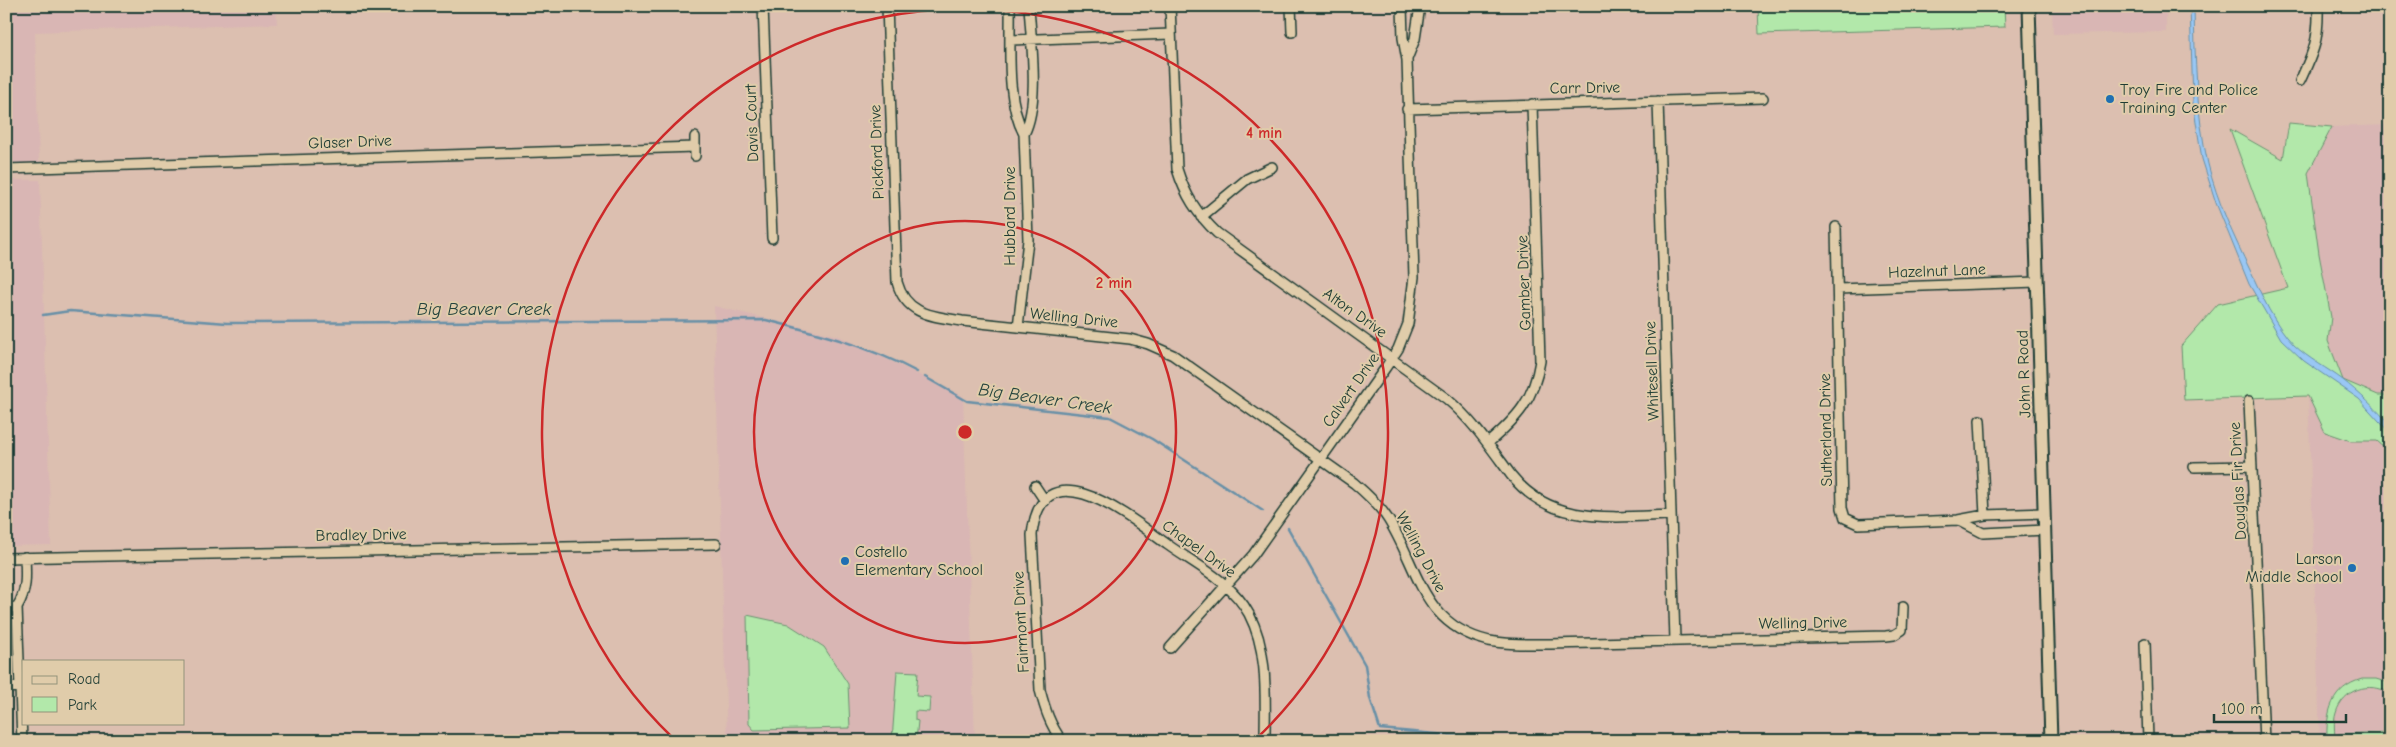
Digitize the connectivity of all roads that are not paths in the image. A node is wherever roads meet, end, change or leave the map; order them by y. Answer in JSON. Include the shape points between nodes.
{"nodes":[{"id":1,"x":763,"y":6,"type":"edge"},
{"id":2,"x":886,"y":6,"type":"edge"},
{"id":3,"x":1010,"y":6,"type":"edge"},
{"id":4,"x":1029,"y":6,"type":"edge"},
{"id":5,"x":1170,"y":6,"type":"edge"},
{"id":6,"x":1291,"y":6,"type":"edge"},
{"id":7,"x":1402,"y":6,"type":"edge"},
{"id":8,"x":1420,"y":6,"type":"edge"},
{"id":9,"x":2028,"y":6,"type":"edge"},
{"id":10,"x":2318,"y":6,"type":"edge"},
{"id":11,"x":1292,"y":32,"type":"dead end"},
{"id":12,"x":1171,"y":34,"type":"junction"},
{"id":13,"x":1011,"y":40,"type":"junction"},
{"id":14,"x":1030,"y":40,"type":"junction"},
{"id":15,"x":1407,"y":60,"type":"junction"},
{"id":16,"x":2300,"y":81,"type":"dead end"},
{"id":17,"x":1763,"y":98,"type":"dead end"},
{"id":18,"x":1658,"y":101,"type":"junction"},
{"id":19,"x":1532,"y":104,"type":"junction"},
{"id":20,"x":1407,"y":108,"type":"junction"},
{"id":21,"x":1024,"y":134,"type":"junction"},
{"id":22,"x":695,"y":137,"type":"dead end"},
{"id":23,"x":1272,"y":167,"type":"dead end"},
{"id":24,"x":6,"y":168,"type":"edge"},
{"id":25,"x":1200,"y":217,"type":"junction"},
{"id":26,"x":1836,"y":227,"type":"dead end"},
{"id":27,"x":772,"y":238,"type":"dead end"},
{"id":28,"x":2037,"y":282,"type":"junction"},
{"id":29,"x":1838,"y":289,"type":"junction"},
{"id":30,"x":901,"y":295,"type":"joint"},
{"id":31,"x":1018,"y":327,"type":"junction"},
{"id":32,"x":1392,"y":358,"type":"junction"},
{"id":33,"x":2249,"y":401,"type":"dead end"},
{"id":34,"x":1980,"y":420,"type":"dead end"},
{"id":35,"x":1488,"y":443,"type":"junction"},
{"id":36,"x":1321,"y":460,"type":"junction"},
{"id":37,"x":2251,"y":466,"type":"junction"},
{"id":38,"x":2194,"y":467,"type":"dead end"},
{"id":39,"x":1034,"y":486,"type":"dead end"},
{"id":40,"x":1044,"y":501,"type":"junction"},
{"id":41,"x":2044,"y":512,"type":"junction"},
{"id":42,"x":1671,"y":515,"type":"junction"},
{"id":43,"x":1985,"y":515,"type":"junction"},
{"id":44,"x":1958,"y":520,"type":"junction"},
{"id":45,"x":2045,"y":530,"type":"junction"},
{"id":46,"x":716,"y":544,"type":"dead end"},
{"id":47,"x":25,"y":557,"type":"junction"},
{"id":48,"x":6,"y":558,"type":"edge"},
{"id":49,"x":1227,"y":586,"type":"junction"},
{"id":50,"x":17,"y":607,"type":"junction"},
{"id":51,"x":1903,"y":607,"type":"dead end"},
{"id":52,"x":6,"y":608,"type":"edge"},
{"id":53,"x":1675,"y":640,"type":"junction"},
{"id":54,"x":2145,"y":642,"type":"dead end"},
{"id":55,"x":1170,"y":648,"type":"dead end"},
{"id":56,"x":20,"y":687,"type":"junction"},
{"id":57,"x":6,"y":688,"type":"edge"},
{"id":58,"x":22,"y":741,"type":"edge"},
{"id":59,"x":1062,"y":741,"type":"edge"},
{"id":60,"x":1265,"y":741,"type":"edge"},
{"id":61,"x":2051,"y":741,"type":"edge"},
{"id":62,"x":2148,"y":741,"type":"edge"},
{"id":63,"x":2264,"y":741,"type":"edge"}],
"edges":[{"from":1,"to":27,"type":"street","name":"Davis Court"},
{"from":2,"to":30,"type":"street","name":"Pickford Drive","via":[[897,282]]},
{"from":3,"to":13,"type":"street","name":"Hubbard Drive"},
{"from":4,"to":14,"type":"street","name":"Hubbard Drive"},
{"from":5,"to":12,"type":"street","name":"Alton Drive"},
{"from":6,"to":11,"type":"street"},
{"from":7,"to":15,"type":"street","name":"Calvert Drive"},
{"from":8,"to":15,"type":"street","name":"Calvert Drive","via":[[1416,39]]},
{"from":9,"to":28,"type":"main road","name":"John R Road"},
{"from":10,"to":16,"type":"street","via":[[2314,52]]},
{"from":12,"to":14,"type":"street"},
{"from":12,"to":25,"type":"street","name":"Alton Drive","via":[[1177,169]]},
{"from":13,"to":14,"type":"street"},
{"from":13,"to":21,"type":"street","name":"Hubbard Drive","via":[[1014,103],[1018,124]]},
{"from":14,"to":21,"type":"street","name":"Hubbard Drive","via":[[1032,102]]},
{"from":15,"to":20,"type":"street","name":"Calvert Drive"},
{"from":17,"to":18,"type":"street","name":"Carr Drive"},
{"from":18,"to":19,"type":"street","name":"Carr Drive"},
{"from":18,"to":42,"type":"street","name":"Whitesell Drive"},
{"from":19,"to":20,"type":"street","name":"Carr Drive"},
{"from":19,"to":35,"type":"street","name":"Gamber Drive","via":[[1540,361],[1528,400],[1512,423]]},
{"from":20,"to":32,"type":"street","name":"Calvert Drive","via":[[1413,292],[1408,324]]},
{"from":21,"to":31,"type":"street","name":"Hubbard Drive","via":[[1028,240]]},
{"from":22,"to":24,"type":"street","name":"Glaser Drive","via":[[695,151]]},
{"from":23,"to":25,"type":"street","via":[[1247,179]]},
{"from":25,"to":32,"type":"street","name":"Alton Drive","via":[[1217,233]]},
{"from":26,"to":29,"type":"street","name":"Sutherland Drive"},
{"from":28,"to":29,"type":"street","name":"Hazelnut Lane"},
{"from":28,"to":41,"type":"main road","name":"John R Road"},
{"from":29,"to":44,"type":"street","name":"Sutherland Drive","via":[[1843,514],[1849,522],[1858,524]]},
{"from":30,"to":31,"type":"street","name":"Welling Drive","via":[[911,307],[937,316]]},
{"from":31,"to":36,"type":"street","name":"Welling Drive","via":[[1130,339],[1166,351]]},
{"from":32,"to":35,"type":"street","name":"Alton Drive","via":[[1456,406]]},
{"from":32,"to":36,"type":"street","name":"Calvert Drive"},
{"from":33,"to":37,"type":"street","name":"Douglas Fir Drive"},
{"from":34,"to":43,"type":"street"},
{"from":35,"to":42,"type":"street","name":"Alton Drive","via":[[1524,489],[1555,508],[1574,515],[1598,517]]},
{"from":36,"to":49,"type":"street","name":"Calvert Drive"},
{"from":36,"to":53,"type":"street","name":"Welling Drive","via":[[1372,498],[1388,520],[1423,592],[1438,611],[1465,631],[1505,643]]},
{"from":37,"to":38,"type":"street"},
{"from":37,"to":63,"type":"street","name":"Douglas Fir Drive"},
{"from":39,"to":40,"type":"street"},
{"from":40,"to":49,"type":"street","name":"Chapel Drive","via":[[1062,492],[1089,494],[1119,510]]},
{"from":40,"to":59,"type":"street","name":"Fairmont Drive","via":[[1034,517],[1032,535],[1040,690],[1047,715]]},
{"from":41,"to":43,"type":"street","name":"Sutherland Drive"},
{"from":41,"to":45,"type":"main road","name":"John R Road"},
{"from":42,"to":53,"type":"street","name":"Whitesell Drive"},
{"from":43,"to":44,"type":"street","name":"Sutherland Drive"},
{"from":44,"to":45,"type":"street","name":"Sutherland Drive","via":[[1984,533]]},
{"from":45,"to":61,"type":"main road","name":"John R Road"},
{"from":46,"to":47,"type":"street","name":"Bradley Drive"},
{"from":47,"to":48,"type":"street","name":"Bradley Drive"},
{"from":47,"to":50,"type":"street","via":[[24,596]]},
{"from":49,"to":55,"type":"street","name":"Calvert Drive"},
{"from":49,"to":60,"type":"street","name":"Chapel Drive","via":[[1248,612],[1260,640],[1265,685]]},
{"from":50,"to":52,"type":"street"},
{"from":50,"to":56,"type":"street"},
{"from":51,"to":53,"type":"street","name":"Welling Drive","via":[[1903,625],[1899,633],[1886,636]]},
{"from":54,"to":62,"type":"street"},
{"from":56,"to":57,"type":"street"},
{"from":56,"to":58,"type":"street"}]}
